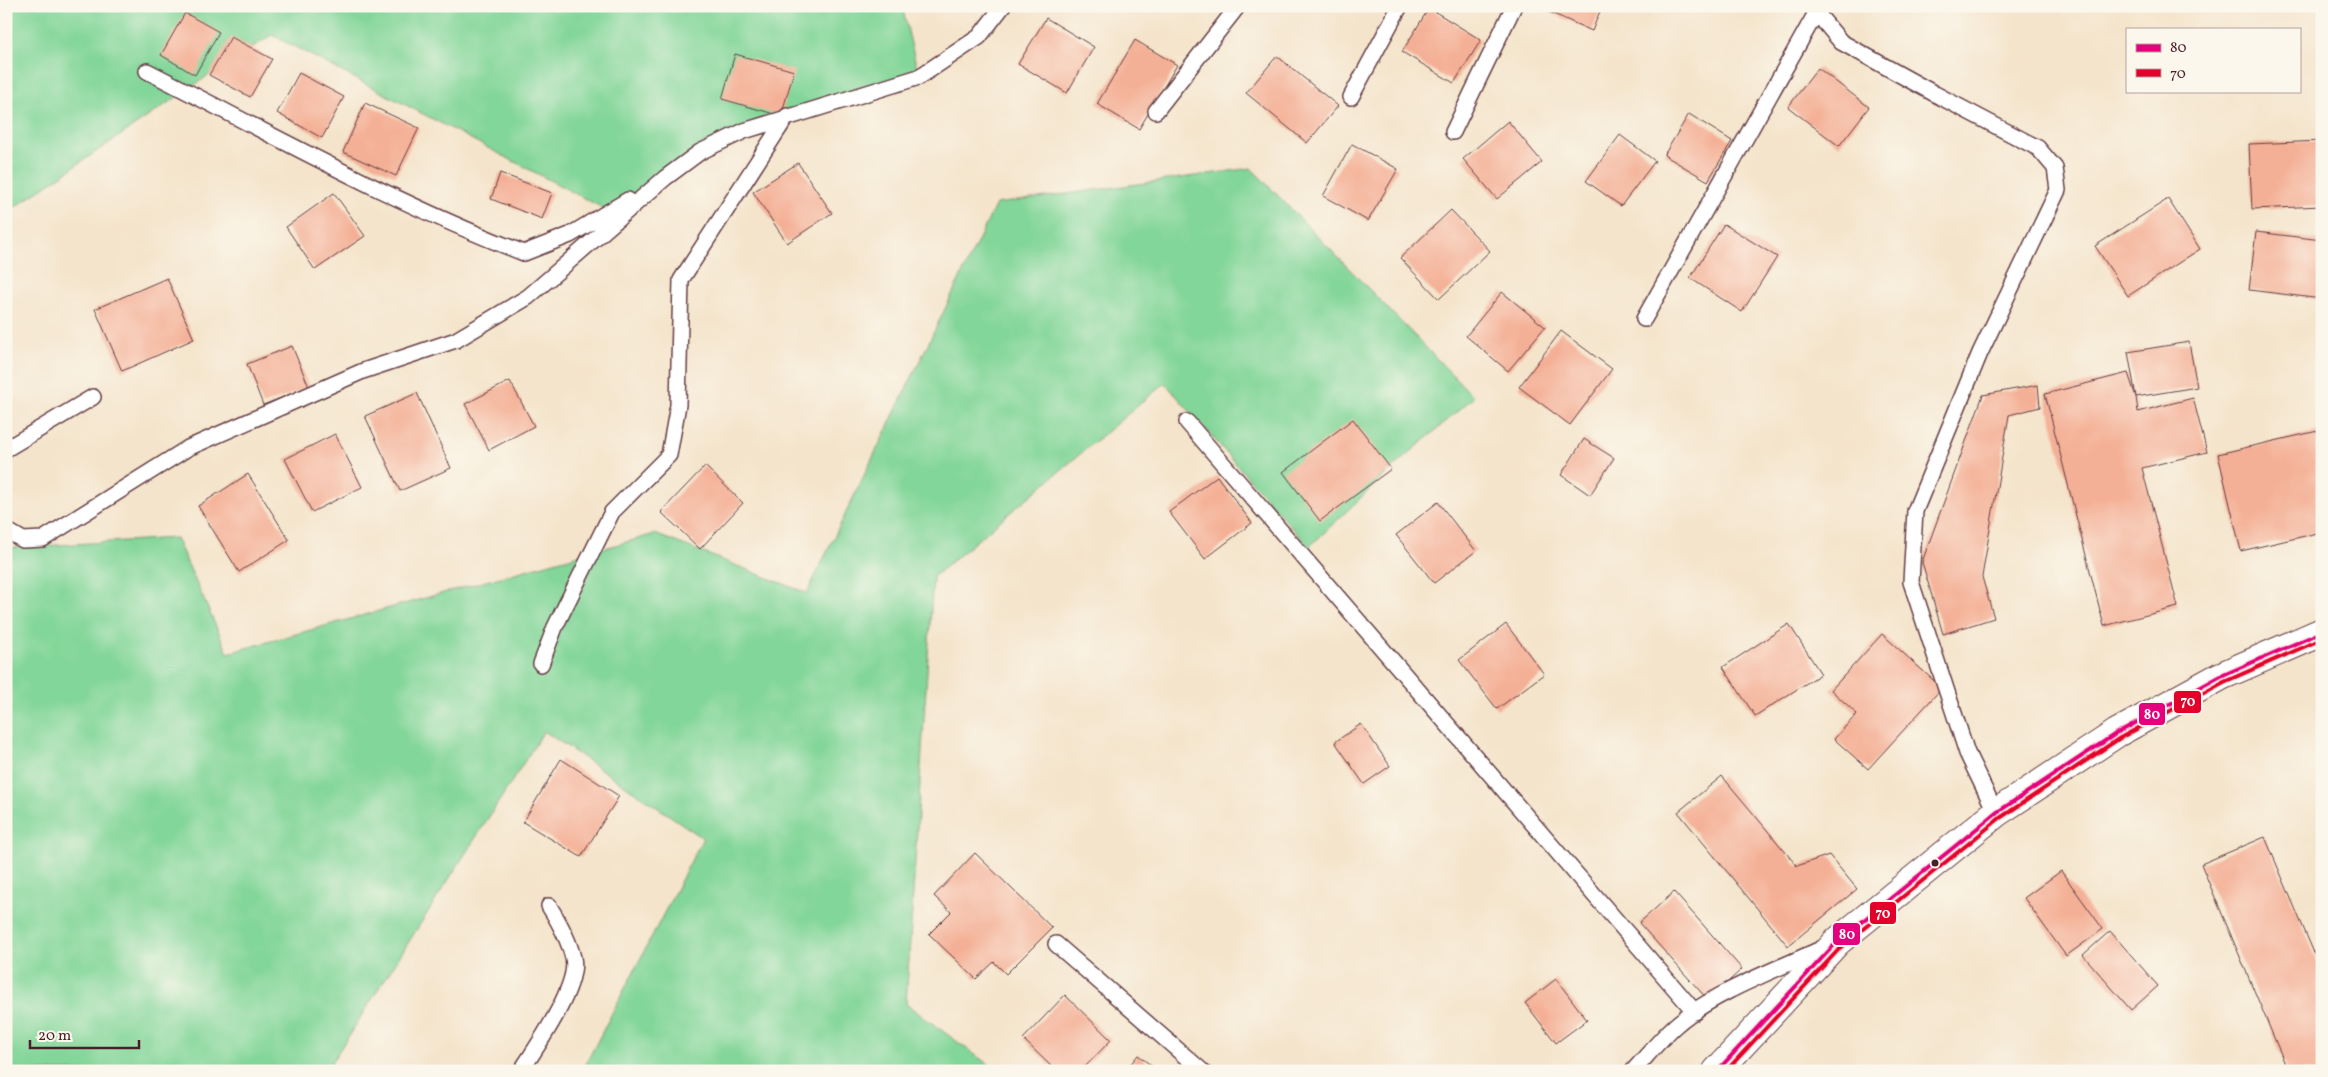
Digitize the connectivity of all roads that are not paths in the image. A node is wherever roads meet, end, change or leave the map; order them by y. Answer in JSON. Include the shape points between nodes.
{"nodes":[{"id":1,"x":1002,"y":6,"type":"edge"},
{"id":2,"x":1238,"y":6,"type":"edge"},
{"id":3,"x":1400,"y":6,"type":"edge"},
{"id":4,"x":1514,"y":6,"type":"edge"},
{"id":5,"x":1813,"y":9,"type":"edge"},
{"id":6,"x":147,"y":70,"type":"dead end"},
{"id":7,"x":1351,"y":97,"type":"dead end"},
{"id":8,"x":1156,"y":111,"type":"dead end"},
{"id":9,"x":787,"y":116,"type":"junction"},
{"id":10,"x":1453,"y":132,"type":"dead end"},
{"id":11,"x":665,"y":178,"type":"junction"},
{"id":12,"x":1644,"y":319,"type":"dead end"},
{"id":13,"x":93,"y":397,"type":"dead end"},
{"id":14,"x":1187,"y":422,"type":"dead end"},
{"id":15,"x":6,"y":449,"type":"edge"},
{"id":16,"x":6,"y":530,"type":"edge"},
{"id":17,"x":2322,"y":632,"type":"edge"},
{"id":18,"x":541,"y":664,"type":"dead end"},
{"id":19,"x":1996,"y":813,"type":"junction"},
{"id":20,"x":549,"y":906,"type":"dead end"},
{"id":21,"x":1838,"y":941,"type":"junction"},
{"id":22,"x":1056,"y":944,"type":"dead end"},
{"id":23,"x":1695,"y":1012,"type":"junction"},
{"id":24,"x":521,"y":1071,"type":"edge"},
{"id":25,"x":1202,"y":1071,"type":"edge"},
{"id":26,"x":1634,"y":1071,"type":"edge"},
{"id":27,"x":1717,"y":1071,"type":"edge"}],
"edges":[{"from":1,"to":9,"type":"lane","via":[[979,36],[919,77]]},
{"from":2,"to":8,"type":"lane"},
{"from":3,"to":7,"type":"lane"},
{"from":4,"to":10,"type":"lane"},
{"from":5,"to":12,"type":"lane"},
{"from":5,"to":19,"type":"lane","via":[[1841,42],[2038,148],[2055,168],[2058,190],[1980,352],[1915,511],[1911,582],[1967,753]]},
{"from":6,"to":11,"type":"lane","via":[[411,204],[524,253],[570,235]]},
{"from":9,"to":11,"type":"lane","via":[[744,131],[700,152]]},
{"from":9,"to":18,"type":"lane","via":[[681,280],[678,404],[669,455],[612,512]]},
{"from":11,"to":16,"type":"lane","via":[[528,297],[456,340],[363,371],[188,448],[43,539],[23,540]]},
{"from":13,"to":15,"type":"lane"},
{"from":14,"to":23,"type":"lane"},
{"from":17,"to":19,"type":"main road","via":[[2221,676],[2117,733]]},
{"from":19,"to":21,"type":"main road"},
{"from":20,"to":24,"type":"lane","via":[[559,921],[574,960],[556,1015]]},
{"from":21,"to":23,"type":"lane","via":[[1720,996]]},
{"from":21,"to":27,"type":"main road"},
{"from":22,"to":25,"type":"lane"},
{"from":23,"to":26,"type":"lane","via":[[1676,1025]]}]}
